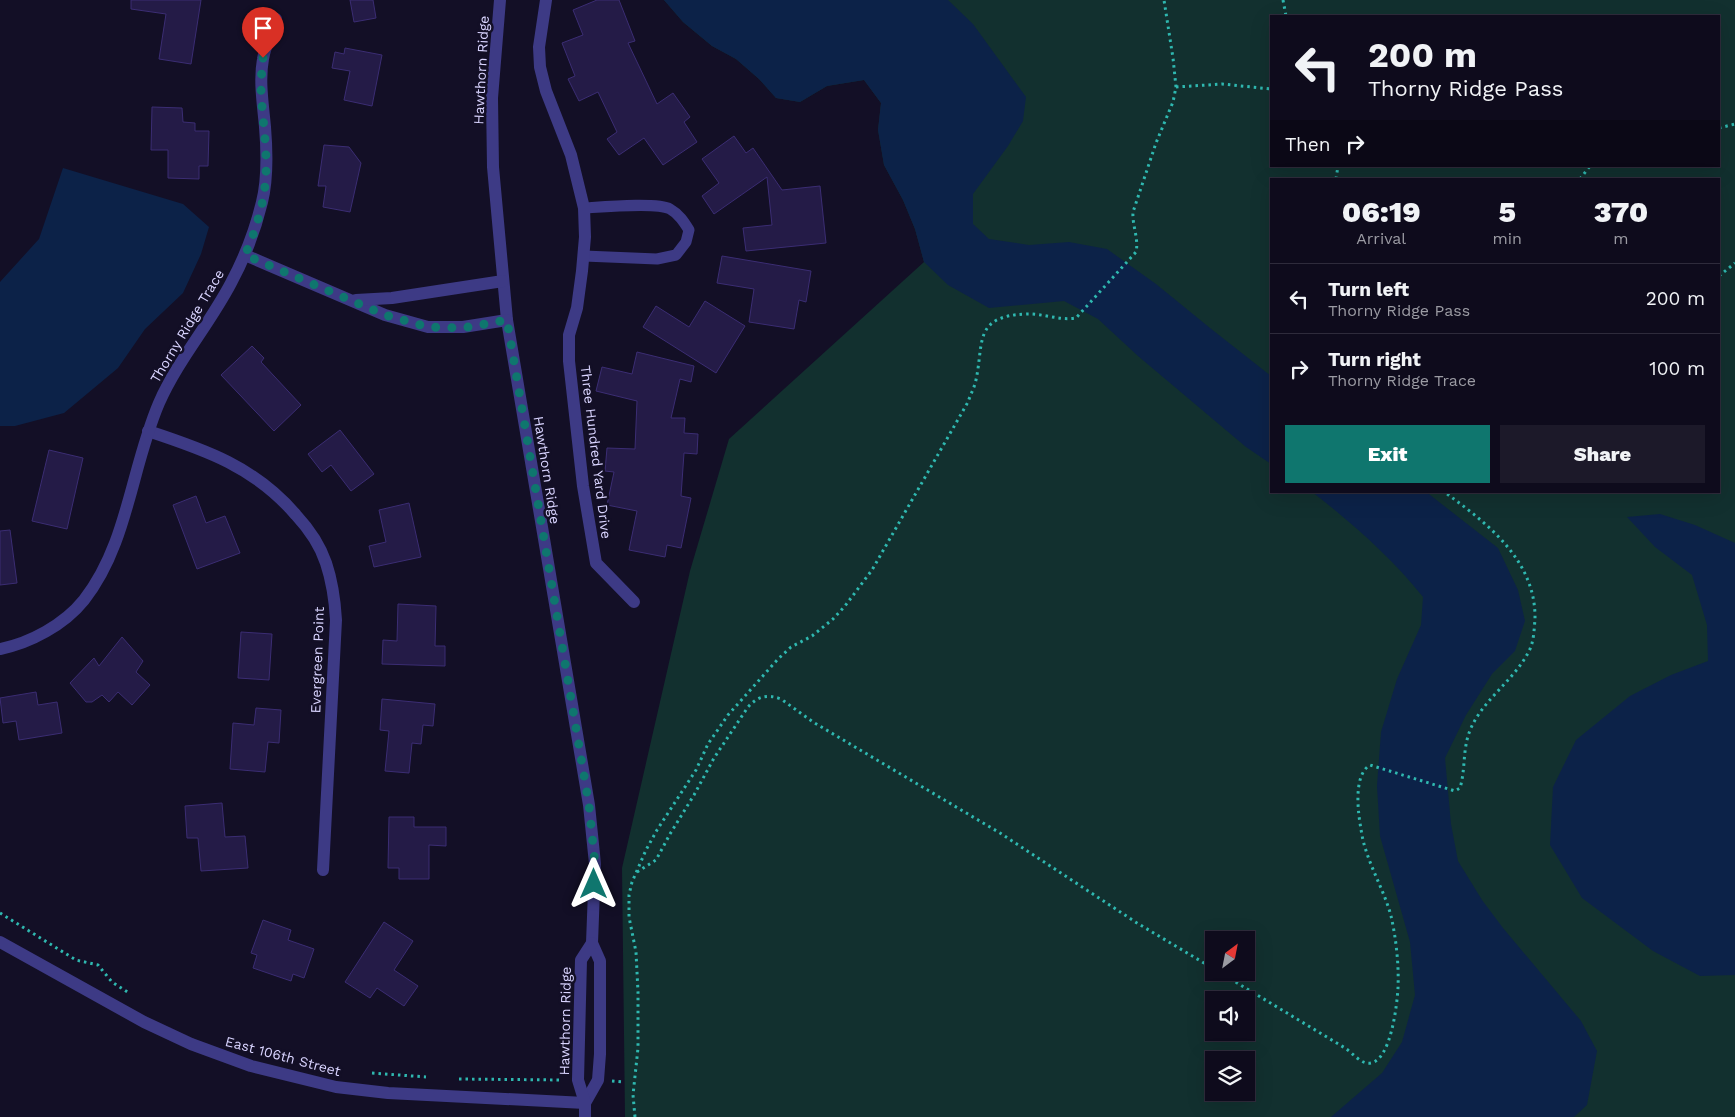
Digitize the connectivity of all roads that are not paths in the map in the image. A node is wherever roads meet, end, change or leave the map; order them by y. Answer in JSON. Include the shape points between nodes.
{"nodes":[{"id":1,"x":500,"y":0,"type":"edge"},
{"id":2,"x":546,"y":0,"type":"edge"},
{"id":3,"x":276,"y":19,"type":"dead end"},
{"id":4,"x":584,"y":208,"type":"junction"},
{"id":5,"x":245,"y":255,"type":"junction"},
{"id":6,"x":584,"y":256,"type":"junction"},
{"id":7,"x":504,"y":281,"type":"junction"},
{"id":8,"x":350,"y":300,"type":"junction"},
{"id":9,"x":507,"y":320,"type":"junction"},
{"id":10,"x":148,"y":431,"type":"junction"},
{"id":11,"x":634,"y":602,"type":"dead end"},
{"id":12,"x":0,"y":649,"type":"edge"},
{"id":13,"x":323,"y":870,"type":"dead end"},
{"id":14,"x":0,"y":942,"type":"edge"},
{"id":15,"x":592,"y":943,"type":"junction"},
{"id":16,"x":585,"y":1103,"type":"junction"},
{"id":17,"x":585,"y":1117,"type":"edge"}],
"edges":[{"from":1,"to":7,"type":"street","name":"Hawthorn Ridge","via":[[492,98],[493,166]]},
{"from":2,"to":4,"type":"street","name":"Three Hundred Yard Drive","via":[[539,47],[540,67],[571,155]]},
{"from":3,"to":5,"type":"street","name":"Thorny Ridge Trace","via":[[263,58],[261,88],[266,175],[253,237]]},
{"from":4,"to":6,"type":"street","name":"Three Hundred Yard Drive"},
{"from":4,"to":6,"type":"lane","via":[[669,208],[680,216],[689,230],[686,242],[676,255],[656,259]]},
{"from":5,"to":8,"type":"street"},
{"from":5,"to":10,"type":"street","name":"Thorny Ridge Trace","via":[[172,377]]},
{"from":6,"to":11,"type":"street","name":"Three Hundred Yard Drive","via":[[577,308],[569,335],[586,503],[596,563]]},
{"from":7,"to":8,"type":"street","via":[[392,298]]},
{"from":7,"to":9,"type":"street","name":"Hawthorn Ridge"},
{"from":8,"to":9,"type":"street","via":[[385,315],[428,327],[463,328]]},
{"from":9,"to":15,"type":"street","name":"Hawthorn Ridge","via":[[589,805],[595,864]]},
{"from":10,"to":12,"type":"street","name":"Thorny Ridge Trace","via":[[120,529],[99,580],[82,602],[46,632]]},
{"from":10,"to":13,"type":"street","name":"Evergreen Point","via":[[227,461],[261,480],[310,530],[326,563],[336,620]]},
{"from":14,"to":16,"type":"street","name":"East 106th Street","via":[[144,1022],[191,1044],[252,1066],[336,1087],[388,1093]]},
{"from":15,"to":16,"type":"street","name":"Hawthorn Ridge","via":[[581,960],[578,1080]]},
{"from":15,"to":16,"type":"street","name":"Hawthorn Ridge","via":[[600,961],[600,1054],[598,1080]]},
{"from":16,"to":17,"type":"street","name":"Hawthorn Ridge"}]}
